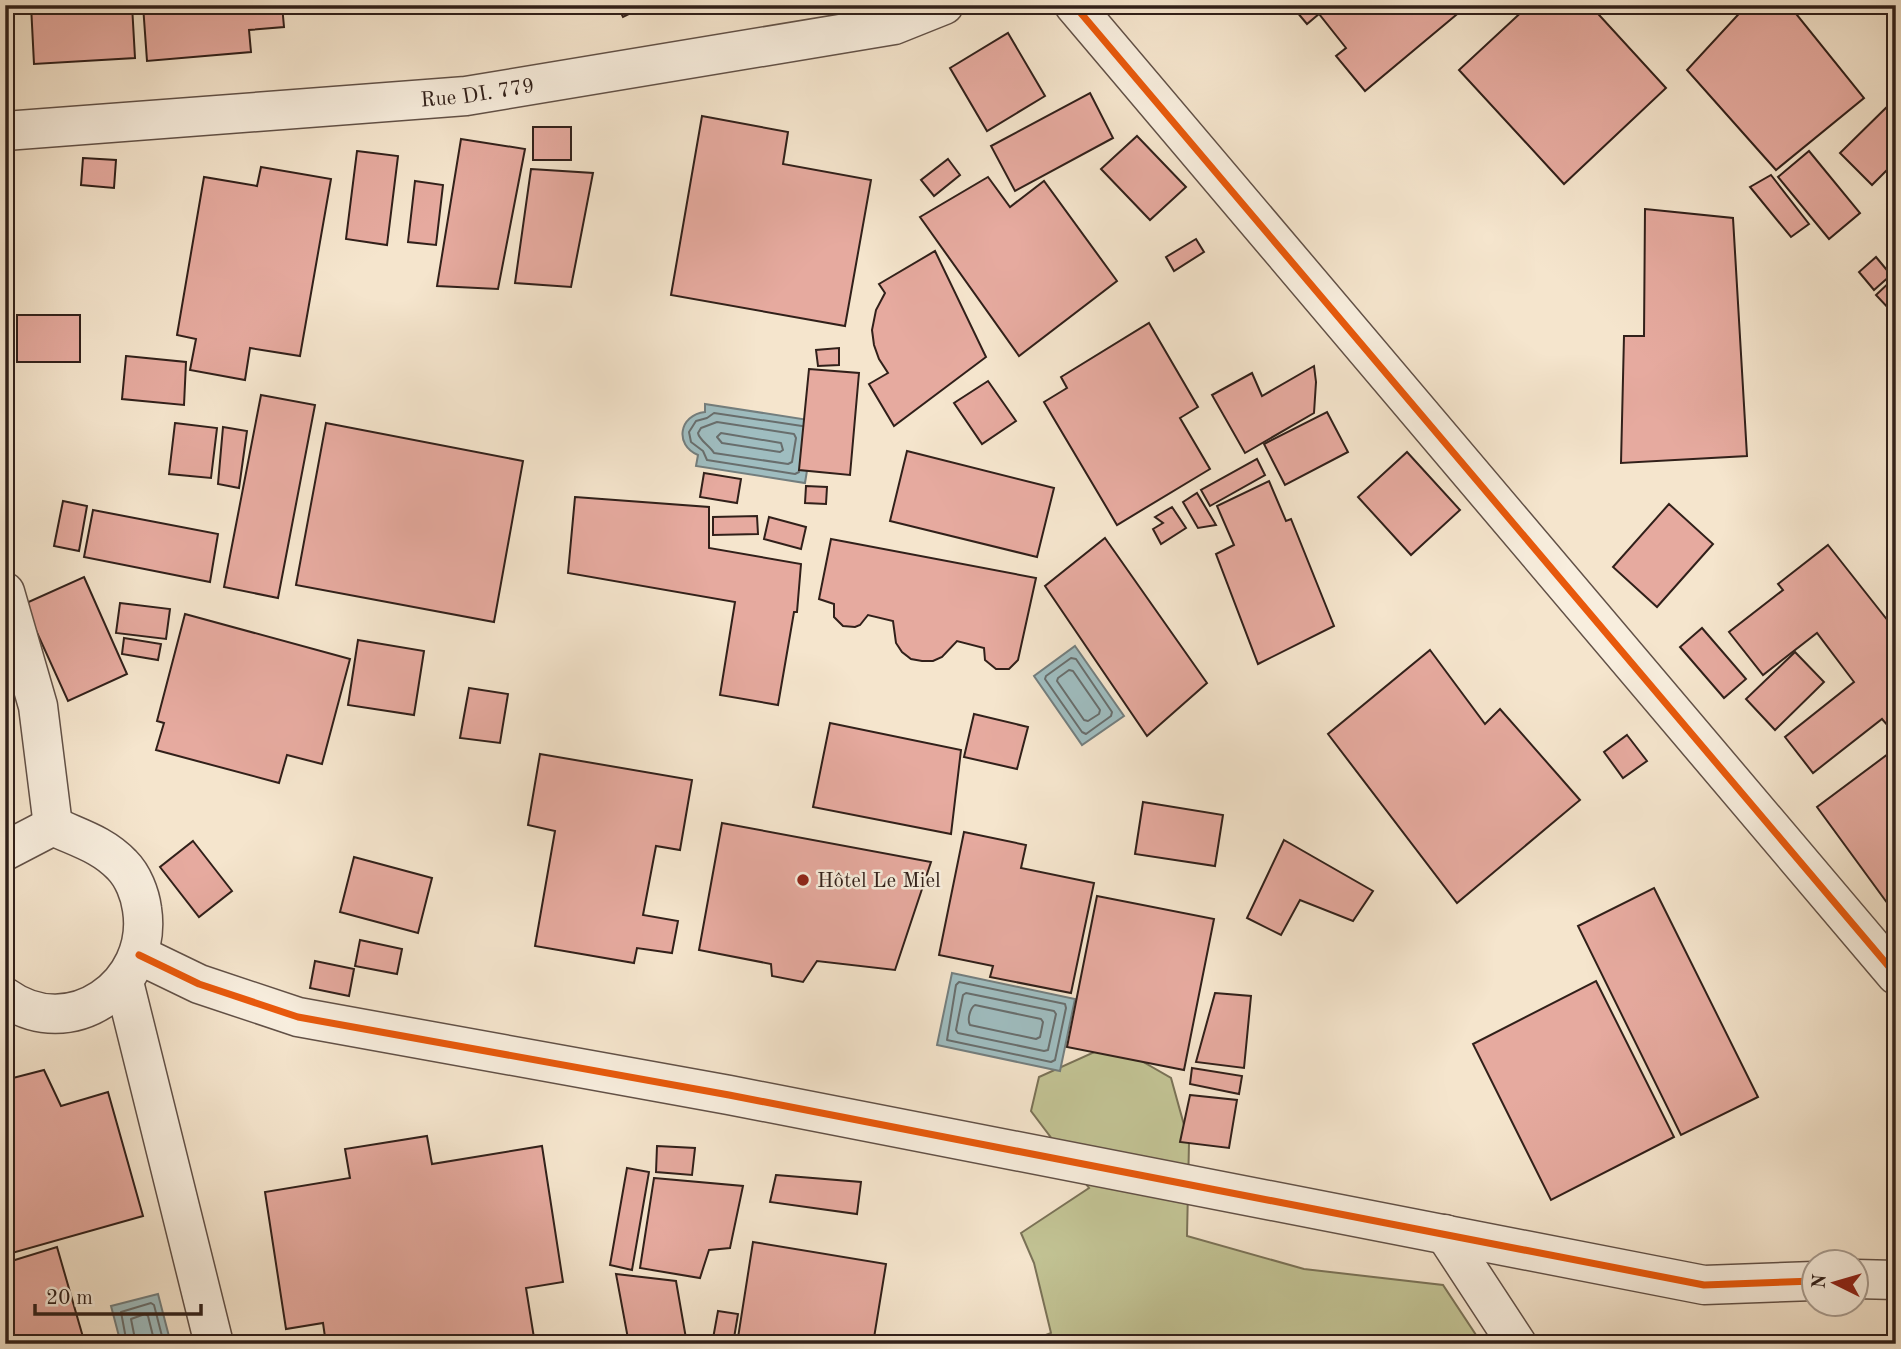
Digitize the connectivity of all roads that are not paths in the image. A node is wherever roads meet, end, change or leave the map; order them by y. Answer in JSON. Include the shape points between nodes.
{"nodes":[{"id":1,"x":944,"y":5,"type":"edge"},
{"id":2,"x":1074,"y":5,"type":"edge"},
{"id":3,"x":5,"y":131,"type":"edge"},
{"id":4,"x":5,"y":592,"type":"edge"},
{"id":5,"x":53,"y":826,"type":"junction"},
{"id":6,"x":5,"y":851,"type":"edge"},
{"id":7,"x":131,"y":969,"type":"junction"},
{"id":8,"x":1896,"y":975,"type":"edge"},
{"id":9,"x":5,"y":997,"type":"edge"},
{"id":10,"x":1445,"y":1234,"type":"junction"},
{"id":11,"x":1800,"y":1282,"type":"edge"},
{"id":12,"x":214,"y":1344,"type":"edge"},
{"id":13,"x":1517,"y":1344,"type":"edge"}],
"edges":[{"from":1,"to":3,"type":"street","name":"Rue DI. 779","via":[[894,25],[466,96]]},
{"from":2,"to":8,"type":"street"},
{"from":4,"to":5,"type":"street","via":[[38,706]]},
{"from":5,"to":6,"type":"street"},
{"from":5,"to":7,"type":"street","via":[[102,847],[125,867],[140,895],[145,925]]},
{"from":7,"to":9,"type":"street","via":[[93,1006],[56,1015],[19,1007]]},
{"from":7,"to":10,"type":"street","via":[[199,984],[298,1017]]},
{"from":7,"to":12,"type":"street"},
{"from":10,"to":11,"type":"street","via":[[1704,1285]]},
{"from":10,"to":13,"type":"street"}]}
